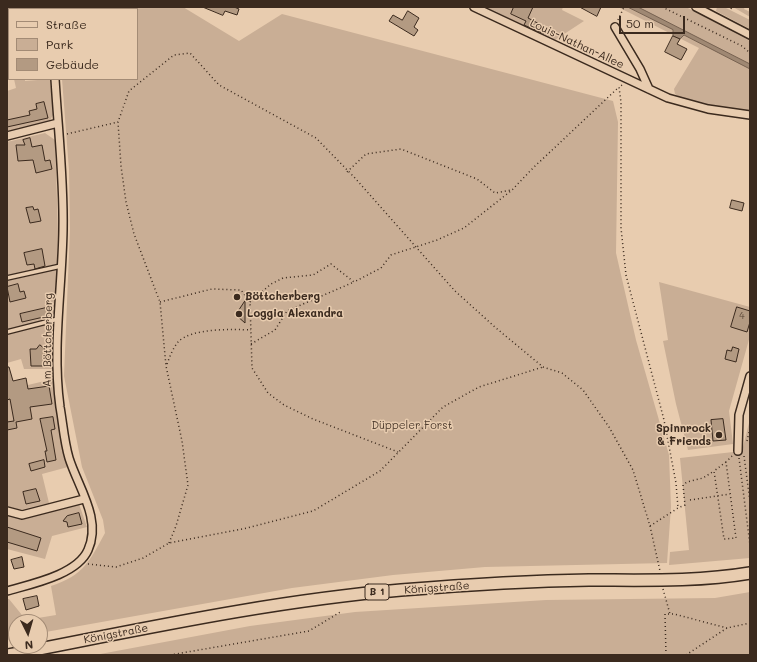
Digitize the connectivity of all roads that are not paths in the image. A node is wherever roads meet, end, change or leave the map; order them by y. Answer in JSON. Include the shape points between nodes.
{"nodes":[{"id":1,"x":474,"y":7,"type":"edge"},
{"id":2,"x":696,"y":7,"type":"edge"},
{"id":3,"x":615,"y":27,"type":"road end"},
{"id":4,"x":750,"y":35,"type":"edge"},
{"id":5,"x":55,"y":80,"type":"edge"},
{"id":6,"x":649,"y":89,"type":"junction"},
{"id":7,"x":750,"y":115,"type":"edge"},
{"id":8,"x":58,"y":123,"type":"junction"},
{"id":9,"x":7,"y":136,"type":"edge"},
{"id":10,"x":61,"y":266,"type":"junction"},
{"id":11,"x":7,"y":278,"type":"edge"},
{"id":12,"x":58,"y":319,"type":"junction"},
{"id":13,"x":7,"y":332,"type":"edge"},
{"id":14,"x":750,"y":376,"type":"edge"},
{"id":15,"x":748,"y":390,"type":"edge"},
{"id":16,"x":741,"y":451,"type":"road end"},
{"id":17,"x":84,"y":499,"type":"junction"},
{"id":18,"x":7,"y":511,"type":"edge"},
{"id":19,"x":750,"y":573,"type":"edge"},
{"id":20,"x":7,"y":591,"type":"edge"},
{"id":21,"x":8,"y":655,"type":"edge"}],
"edges":[{"from":1,"to":6,"type":"street","name":"Louis-Nathan-Allee"},
{"from":2,"to":4,"type":"street"},
{"from":3,"to":6,"type":"street","name":"Louis-Nathan-Allee"},
{"from":5,"to":8,"type":"street","name":"Am Böttcherberg"},
{"from":6,"to":7,"type":"street","name":"Louis-Nathan-Allee","via":[[694,106]]},
{"from":8,"to":9,"type":"street"},
{"from":8,"to":10,"type":"street","name":"Am Böttcherberg","via":[[62,200]]},
{"from":10,"to":11,"type":"lane"},
{"from":10,"to":12,"type":"street","name":"Am Böttcherberg"},
{"from":12,"to":13,"type":"lane"},
{"from":12,"to":17,"type":"street","name":"Am Böttcherberg","via":[[57,378],[64,435]]},
{"from":14,"to":15,"type":"street"},
{"from":15,"to":16,"type":"street","via":[[739,415]]},
{"from":17,"to":18,"type":"street","via":[[22,515]]},
{"from":17,"to":20,"type":"street","name":"Am Böttcherberg","via":[[92,519],[92,533],[88,550],[78,563],[51,578]]},
{"from":19,"to":21,"type":"main road","name":"Königstraße","number":"B 1","via":[[697,579],[518,582],[374,593],[209,617]]}]}
